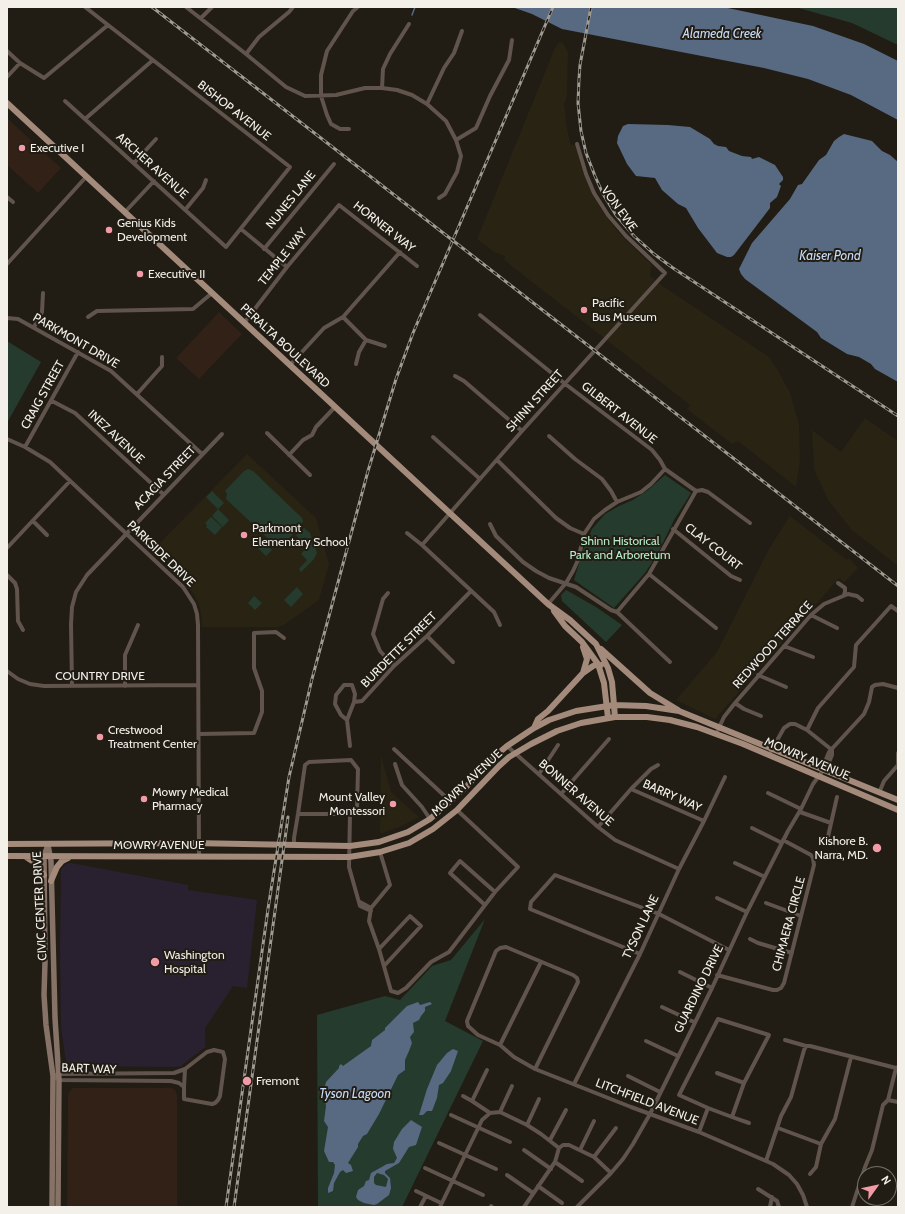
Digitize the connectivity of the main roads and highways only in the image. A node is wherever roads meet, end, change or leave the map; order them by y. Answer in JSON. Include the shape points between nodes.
{"nodes":[{"id":1,"x":7,"y":103,"type":"edge"},
{"id":2,"x":548,"y":604,"type":"junction"},
{"id":3,"x":582,"y":642,"type":"junction"},
{"id":4,"x":596,"y":644,"type":"junction"},
{"id":5,"x":598,"y":664,"type":"junction"},
{"id":6,"x":608,"y":668,"type":"junction"},
{"id":7,"x":583,"y":673,"type":"junction"},
{"id":8,"x":614,"y":705,"type":"junction"},
{"id":9,"x":606,"y":706,"type":"junction"},
{"id":10,"x":679,"y":712,"type":"junction"},
{"id":11,"x":615,"y":717,"type":"junction"},
{"id":12,"x":608,"y":718,"type":"junction"},
{"id":13,"x":534,"y":728,"type":"junction"},
{"id":14,"x":898,"y":800,"type":"edge"},
{"id":15,"x":898,"y":810,"type":"edge"},
{"id":16,"x":7,"y":844,"type":"edge"},
{"id":17,"x":48,"y":845,"type":"junction"},
{"id":18,"x":7,"y":856,"type":"edge"},
{"id":19,"x":24,"y":856,"type":"junction"},
{"id":20,"x":74,"y":856,"type":"junction"},
{"id":21,"x":47,"y":857,"type":"junction"},
{"id":22,"x":44,"y":875,"type":"junction"},
{"id":23,"x":52,"y":881,"type":"junction"},
{"id":24,"x":52,"y":1207,"type":"edge"},
{"id":25,"x":58,"y":1207,"type":"edge"}],
"edges":[{"from":1,"to":2,"type":"main road","name":"PERALTA BOULEVARD"},
{"from":2,"to":3,"type":"main road","name":"PERALTA BOULEVARD","via":[[565,626]]},
{"from":2,"to":4,"type":"main road","name":"PERALTA BOULEVARD"},
{"from":3,"to":5,"type":"main road","name":"PERALTA BOULEVARD"},
{"from":3,"to":7,"type":"main road","via":[[586,654]]},
{"from":4,"to":6,"type":"main road","name":"PERALTA BOULEVARD"},
{"from":4,"to":10,"type":"main road","via":[[650,693],[672,705]]},
{"from":5,"to":6,"type":"main road"},
{"from":5,"to":7,"type":"main road","name":"MOWRY AVENUE"},
{"from":5,"to":9,"type":"main road","name":"PERALTA BOULEVARD","via":[[604,684]]},
{"from":6,"to":8,"type":"main road","name":"PERALTA BOULEVARD"},
{"from":7,"to":13,"type":"main road","name":"MOWRY AVENUE","via":[[538,719]]},
{"from":8,"to":9,"type":"main road","name":"MOWRY AVENUE"},
{"from":8,"to":10,"type":"main road","name":"MOWRY AVENUE","via":[[646,706]]},
{"from":8,"to":11,"type":"main road","name":"PERALTA BOULEVARD"},
{"from":9,"to":12,"type":"main road","name":"PERALTA BOULEVARD"},
{"from":9,"to":13,"type":"main road","name":"MOWRY AVENUE","via":[[576,711]]},
{"from":10,"to":14,"type":"main road","name":"MOWRY AVENUE"},
{"from":11,"to":12,"type":"main road","name":"MOWRY AVENUE"},
{"from":11,"to":15,"type":"main road","name":"MOWRY AVENUE","via":[[647,717],[697,727]]},
{"from":12,"to":20,"type":"main road","name":"MOWRY AVENUE","via":[[557,731],[515,753],[441,823],[423,836],[380,852],[349,857]]},
{"from":13,"to":17,"type":"main road","name":"MOWRY AVENUE","via":[[488,762],[466,787],[430,819],[392,838],[350,846],[199,843]]},
{"from":16,"to":17,"type":"main road","name":"MOWRY AVENUE"},
{"from":17,"to":21,"type":"main road","name":"CIVIC CENTER DRIVE"},
{"from":18,"to":19,"type":"main road","name":"MOWRY AVENUE"},
{"from":19,"to":21,"type":"main road","name":"MOWRY AVENUE"},
{"from":19,"to":22,"type":"main road","via":[[36,864]]},
{"from":20,"to":21,"type":"main road","name":"MOWRY AVENUE"},
{"from":20,"to":23,"type":"main road","via":[[60,863]]},
{"from":21,"to":22,"type":"main road","name":"CIVIC CENTER DRIVE"},
{"from":21,"to":23,"type":"main road","name":"CIVIC CENTER DRIVE"},
{"from":22,"to":24,"type":"main road","name":"CIVIC CENTER DRIVE","via":[[44,995],[53,1076]]},
{"from":23,"to":25,"type":"main road","name":"CIVIC CENTER DRIVE","via":[[59,1077]]}]}
